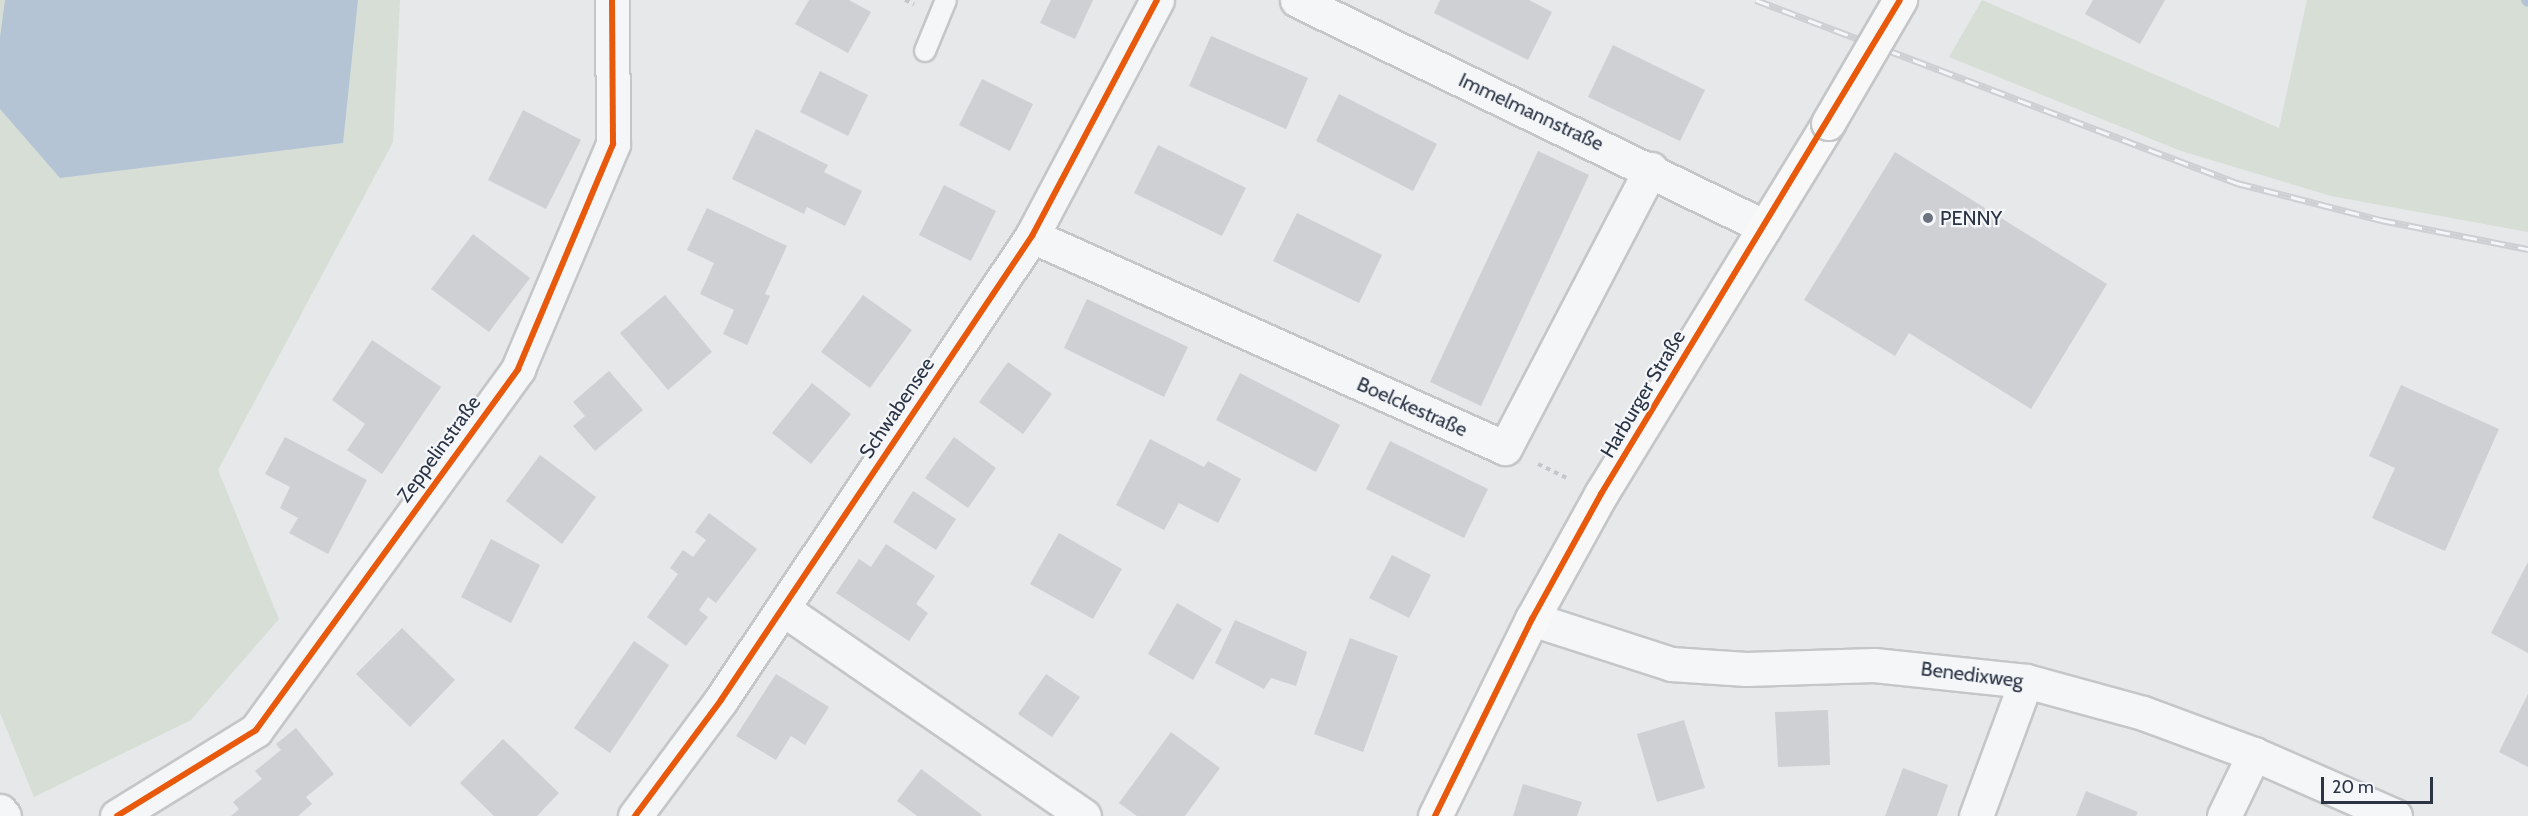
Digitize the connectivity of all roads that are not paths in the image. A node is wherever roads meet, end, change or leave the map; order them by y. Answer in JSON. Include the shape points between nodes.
{"nodes":[{"id":1,"x":612,"y":0,"type":"edge"},
{"id":2,"x":946,"y":0,"type":"edge"},
{"id":3,"x":1157,"y":0,"type":"edge"},
{"id":4,"x":1297,"y":0,"type":"edge"},
{"id":5,"x":1900,"y":0,"type":"edge"},
{"id":6,"x":925,"y":51,"type":"dead end"},
{"id":7,"x":1651,"y":169,"type":"junction"},
{"id":8,"x":1765,"y":226,"type":"junction"},
{"id":9,"x":1032,"y":237,"type":"junction"},
{"id":10,"x":783,"y":609,"type":"junction"},
{"id":11,"x":1532,"y":619,"type":"junction"},
{"id":12,"x":2026,"y":681,"type":"junction"},
{"id":13,"x":2254,"y":754,"type":"junction"},
{"id":14,"x":0,"y":811,"type":"edge"},
{"id":15,"x":4,"y":816,"type":"edge"},
{"id":16,"x":117,"y":816,"type":"edge"},
{"id":17,"x":635,"y":816,"type":"edge"},
{"id":18,"x":1084,"y":816,"type":"edge"},
{"id":19,"x":1435,"y":816,"type":"edge"},
{"id":20,"x":1976,"y":816,"type":"edge"},
{"id":21,"x":2224,"y":816,"type":"edge"},
{"id":22,"x":2396,"y":816,"type":"edge"}],
"edges":[{"from":1,"to":16,"type":"street","name":"Zeppelinstraße","via":[[613,144],[518,369],[256,730]]},
{"from":2,"to":6,"type":"lane"},
{"from":3,"to":9,"type":"street","name":"Schwabensee"},
{"from":4,"to":7,"type":"street","name":"Immelmannstraße"},
{"from":5,"to":8,"type":"main road","name":"Harburger Straße","bridge":true},
{"from":7,"to":8,"type":"street","name":"Immelmannstraße"},
{"from":7,"to":9,"type":"street","name":"Boelckestraße","via":[[1505,448]]},
{"from":8,"to":11,"type":"main road","name":"Harburger Straße","via":[[1601,494]]},
{"from":9,"to":10,"type":"street","name":"Schwabensee"},
{"from":10,"to":17,"type":"street","name":"Schwabensee"},
{"from":10,"to":18,"type":"street"},
{"from":11,"to":12,"type":"street","name":"Benedixweg","via":[[1671,664],[1746,669],[1874,665]]},
{"from":11,"to":19,"type":"main road","name":"Harburger Straße"},
{"from":12,"to":13,"type":"street","name":"Benedixweg","via":[[2143,713]]},
{"from":12,"to":20,"type":"street"},
{"from":13,"to":21,"type":"street"},
{"from":13,"to":22,"type":"street","name":"Benedixweg"},
{"from":14,"to":15,"type":"street"}]}
